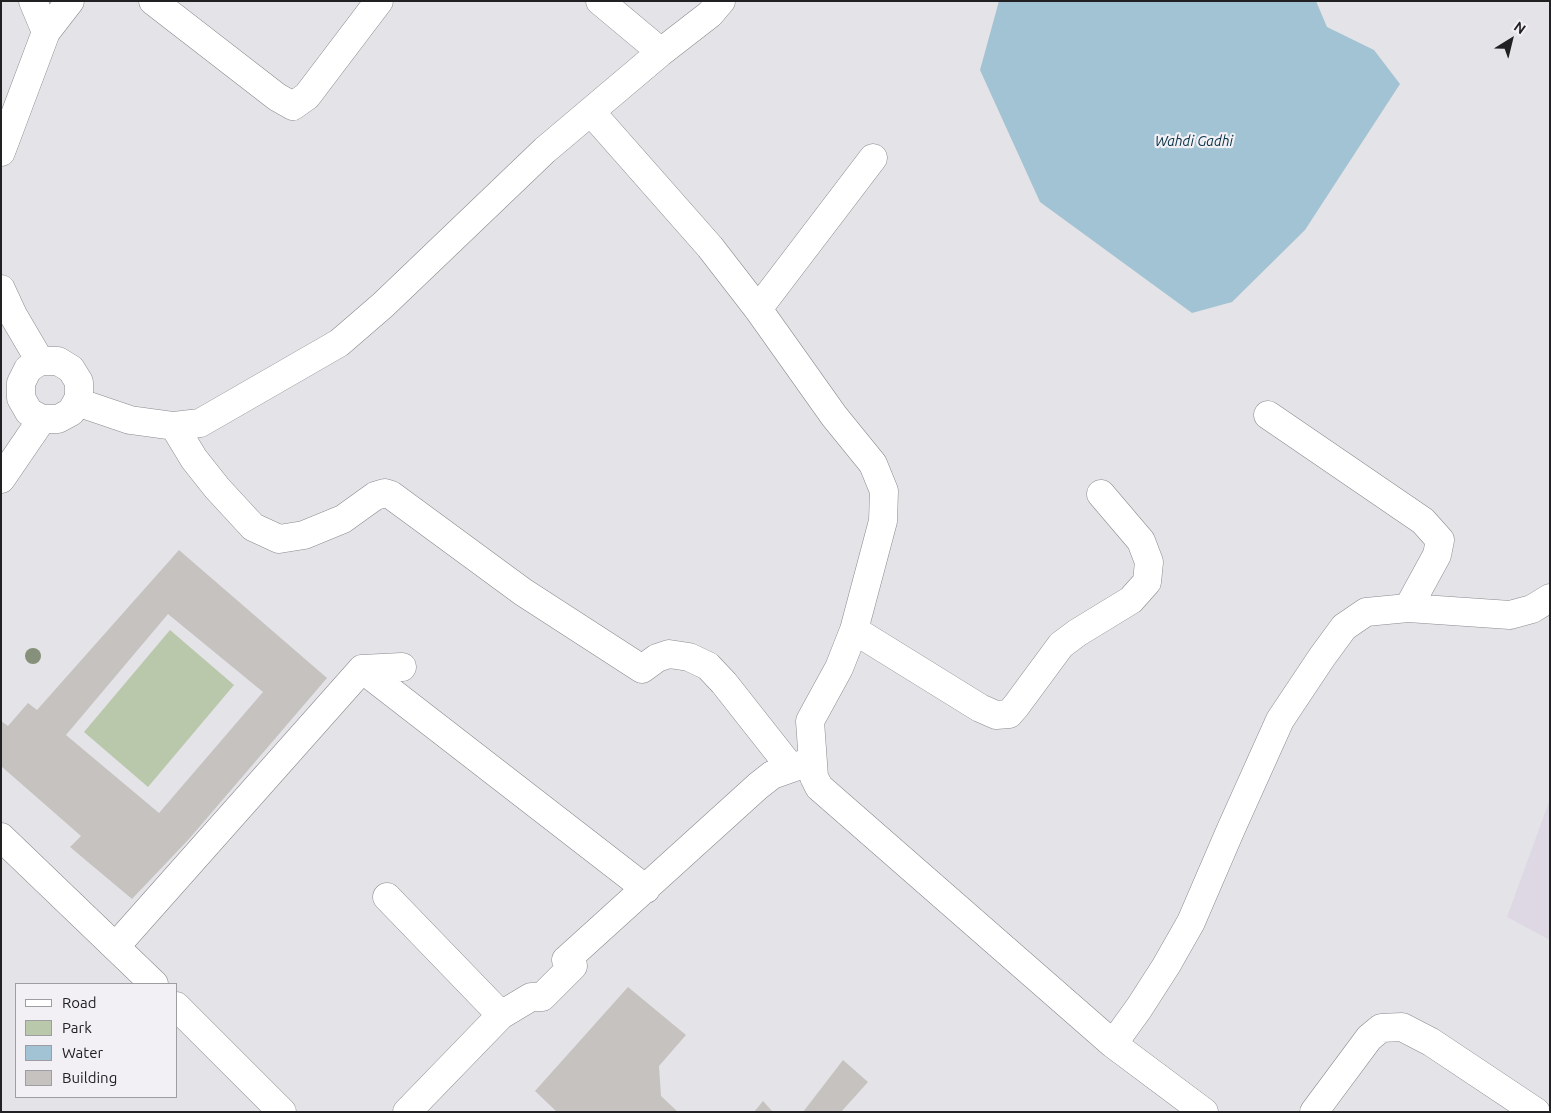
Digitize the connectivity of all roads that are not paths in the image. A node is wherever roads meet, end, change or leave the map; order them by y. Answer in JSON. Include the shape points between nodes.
{"nodes":[{"id":1,"x":34,"y":1,"type":"edge"},
{"id":2,"x":70,"y":1,"type":"edge"},
{"id":3,"x":152,"y":1,"type":"edge"},
{"id":4,"x":379,"y":1,"type":"edge"},
{"id":5,"x":600,"y":1,"type":"edge"},
{"id":6,"x":721,"y":1,"type":"edge"},
{"id":7,"x":46,"y":32,"type":"junction"},
{"id":8,"x":661,"y":52,"type":"junction"},
{"id":9,"x":591,"y":112,"type":"junction"},
{"id":10,"x":1,"y":152,"type":"edge"},
{"id":11,"x":873,"y":158,"type":"dead end"},
{"id":12,"x":1,"y":289,"type":"edge"},
{"id":13,"x":758,"y":309,"type":"junction"},
{"id":14,"x":40,"y":361,"type":"junction"},
{"id":15,"x":77,"y":402,"type":"junction"},
{"id":16,"x":1268,"y":415,"type":"dead end"},
{"id":17,"x":42,"y":419,"type":"junction"},
{"id":18,"x":174,"y":426,"type":"junction"},
{"id":19,"x":1,"y":479,"type":"edge"},
{"id":20,"x":1101,"y":494,"type":"dead end"},
{"id":21,"x":1550,"y":598,"type":"edge"},
{"id":22,"x":1408,"y":608,"type":"junction"},
{"id":23,"x":854,"y":630,"type":"junction"},
{"id":24,"x":402,"y":667,"type":"dead end"},
{"id":25,"x":362,"y":669,"type":"junction"},
{"id":26,"x":802,"y":764,"type":"junction"},
{"id":27,"x":1,"y":837,"type":"edge"},
{"id":28,"x":646,"y":889,"type":"junction"},
{"id":29,"x":387,"y":897,"type":"dead end"},
{"id":30,"x":116,"y":946,"type":"junction"},
{"id":31,"x":153,"y":983,"type":"edge"},
{"id":32,"x":178,"y":1008,"type":"edge"},
{"id":33,"x":501,"y":1015,"type":"junction"},
{"id":34,"x":1113,"y":1044,"type":"junction"},
{"id":35,"x":282,"y":1112,"type":"edge"},
{"id":36,"x":407,"y":1112,"type":"edge"},
{"id":37,"x":1204,"y":1112,"type":"edge"},
{"id":38,"x":1314,"y":1112,"type":"edge"},
{"id":39,"x":1536,"y":1112,"type":"edge"}],
"edges":[{"from":1,"to":7,"type":"street"},
{"from":2,"to":7,"type":"street"},
{"from":3,"to":4,"type":"street","via":[[293,106],[307,96]]},
{"from":5,"to":8,"type":"street"},
{"from":6,"to":8,"type":"street","via":[[710,14]]},
{"from":7,"to":10,"type":"street"},
{"from":8,"to":9,"type":"street"},
{"from":9,"to":13,"type":"street","via":[[710,248]]},
{"from":9,"to":18,"type":"street","via":[[545,150],[340,343],[200,423]]},
{"from":11,"to":13,"type":"street"},
{"from":12,"to":14,"type":"street","via":[[12,315]]},
{"from":13,"to":23,"type":"street","via":[[834,416],[873,464],[884,491],[883,521]]},
{"from":14,"to":15,"type":"street","via":[[58,361],[71,369],[79,382]]},
{"from":14,"to":17,"type":"street","via":[[28,369],[21,382],[21,398],[29,412]]},
{"from":15,"to":17,"type":"street","via":[[72,412],[58,419]]},
{"from":15,"to":18,"type":"street","via":[[130,420]]},
{"from":16,"to":22,"type":"street","via":[[1423,521],[1440,540],[1437,555]]},
{"from":17,"to":19,"type":"street"},
{"from":18,"to":26,"type":"street","via":[[216,488],[253,527],[278,539],[304,535],[343,519],[375,496],[391,495],[523,592],[642,669],[669,654],[708,666]]},
{"from":20,"to":23,"type":"street","via":[[1140,541],[1149,562],[1147,582],[1131,600],[1061,645],[1008,714],[996,715],[980,708]]},
{"from":21,"to":22,"type":"street","via":[[1532,609],[1510,615]]},
{"from":22,"to":34,"type":"street","via":[[1366,612],[1344,627],[1322,657],[1280,720],[1191,922],[1166,966]]},
{"from":23,"to":26,"type":"street","via":[[839,668],[810,721]]},
{"from":24,"to":25,"type":"street"},
{"from":25,"to":28,"type":"street"},
{"from":25,"to":30,"type":"street"},
{"from":26,"to":28,"type":"street","via":[[772,775],[758,786]]},
{"from":26,"to":34,"type":"street","via":[[826,795]]},
{"from":27,"to":30,"type":"street"},
{"from":28,"to":33,"type":"street","via":[[566,960],[574,966],[542,997],[531,997]]},
{"from":29,"to":33,"type":"street"},
{"from":30,"to":31,"type":"street"},
{"from":32,"to":35,"type":"street"},
{"from":33,"to":36,"type":"street"},
{"from":34,"to":37,"type":"street"},
{"from":38,"to":39,"type":"street","via":[[1369,1038],[1381,1028],[1402,1028],[1431,1042]]}]}
